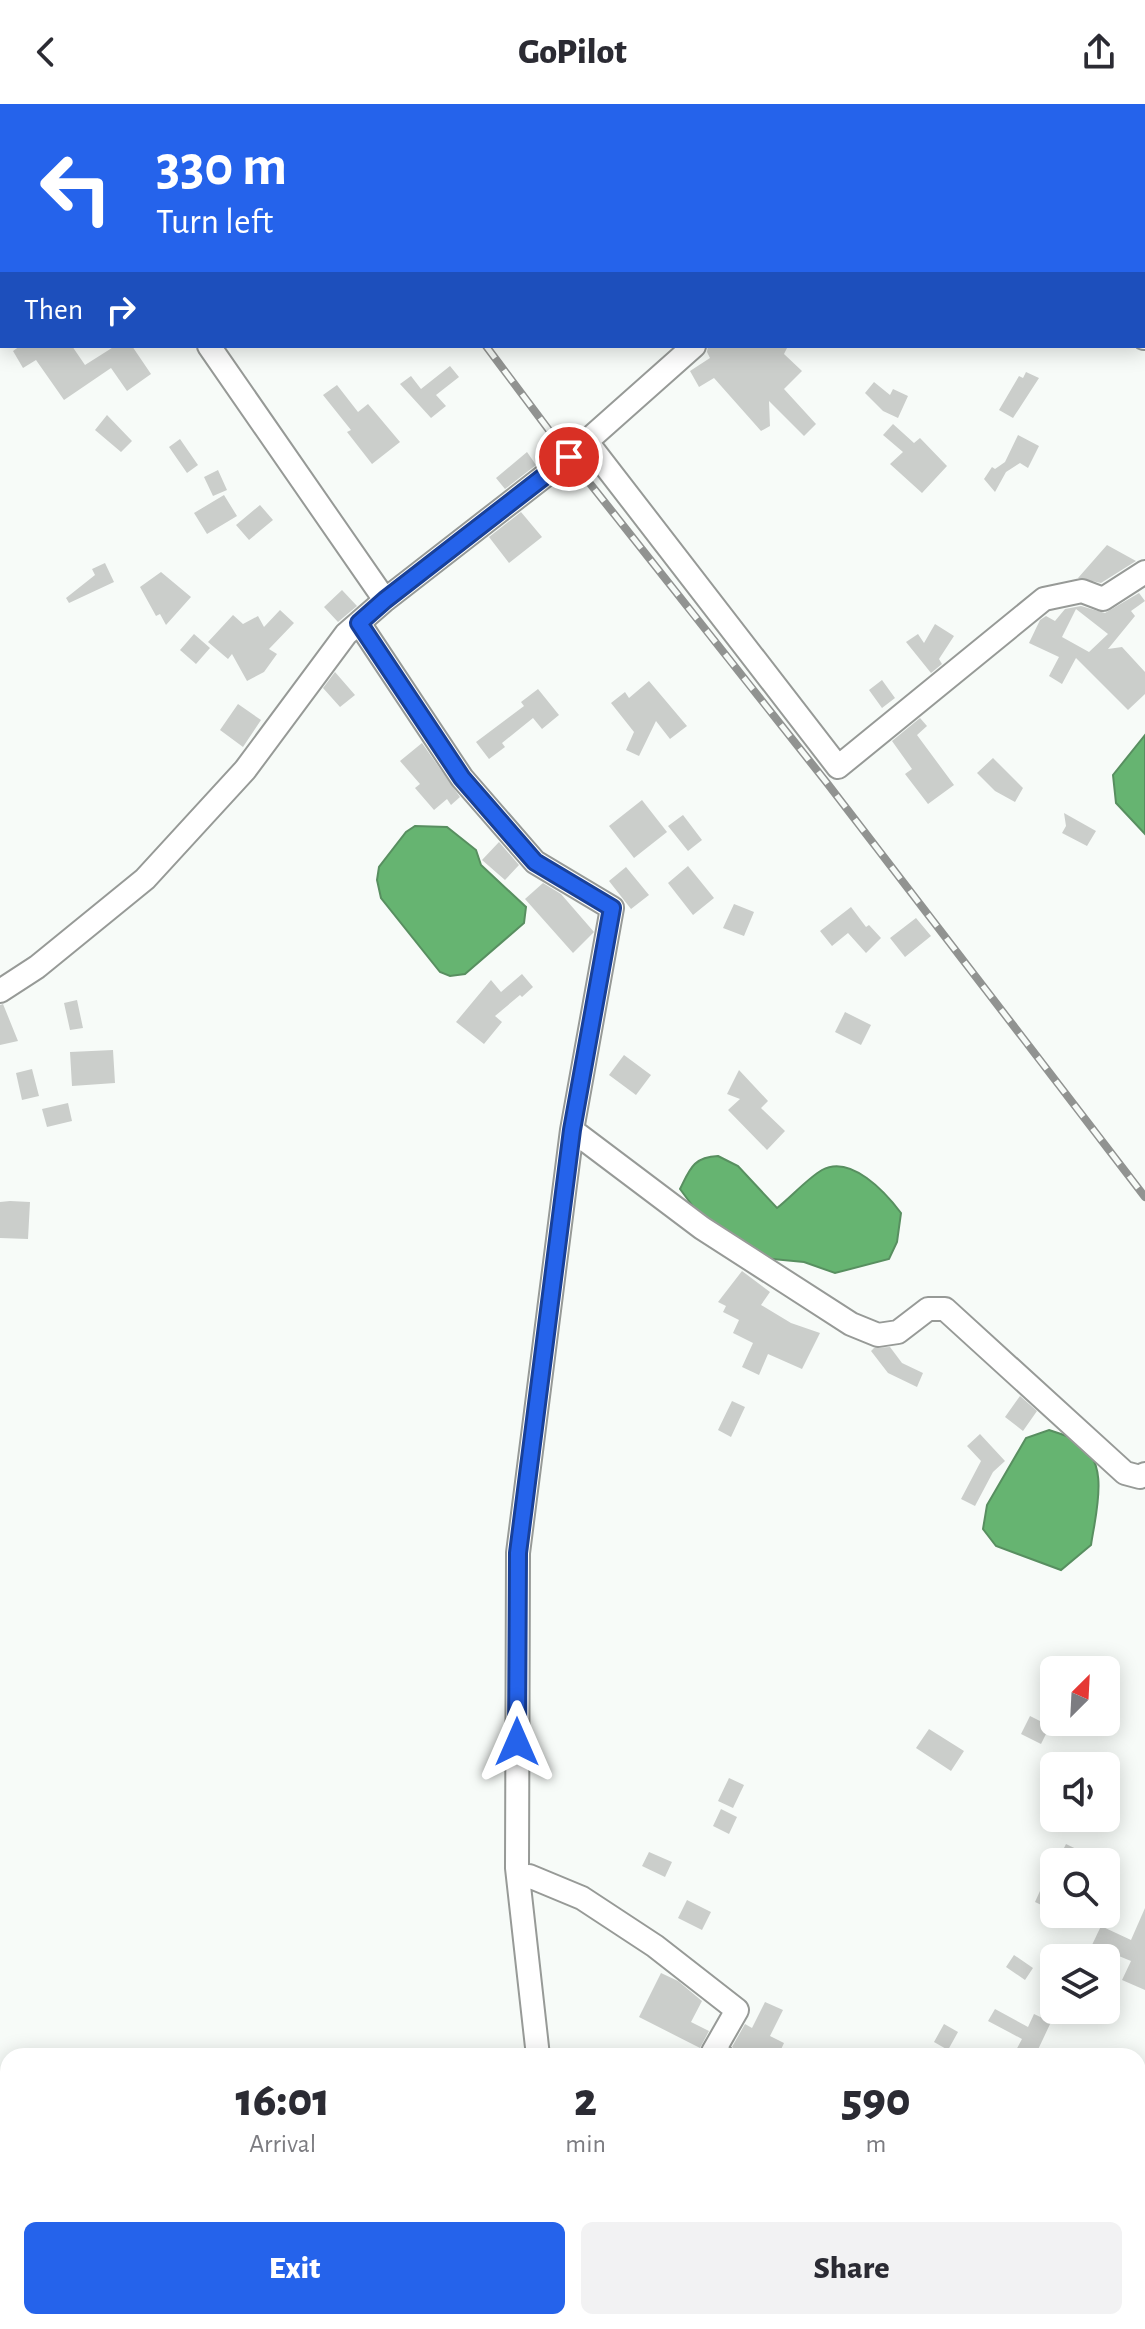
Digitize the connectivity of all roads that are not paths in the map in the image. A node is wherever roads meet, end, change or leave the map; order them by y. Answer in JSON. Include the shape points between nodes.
{"nodes":[{"id":1,"x":210,"y":348,"type":"edge"},
{"id":2,"x":692,"y":348,"type":"edge"},
{"id":3,"x":587,"y":442,"type":"junction"},
{"id":4,"x":1145,"y":572,"type":"edge"},
{"id":5,"x":385,"y":600,"type":"junction"},
{"id":6,"x":359,"y":623,"type":"junction"},
{"id":7,"x":0,"y":991,"type":"edge"},
{"id":8,"x":572,"y":1130,"type":"junction"},
{"id":9,"x":1145,"y":1474,"type":"edge"},
{"id":10,"x":529,"y":1876,"type":"dead end"},
{"id":11,"x":537,"y":2048,"type":"edge"},
{"id":12,"x":715,"y":2048,"type":"edge"}],
"edges":[{"from":1,"to":5,"type":"street"},
{"from":2,"to":3,"type":"street"},
{"from":3,"to":4,"type":"street","via":[[838,767],[1044,599],[1082,591],[1103,599]]},
{"from":3,"to":5,"type":"street"},
{"from":5,"to":6,"type":"street"},
{"from":6,"to":7,"type":"street","via":[[245,770],[145,879]]},
{"from":6,"to":8,"type":"street","via":[[462,778],[535,862],[612,908]]},
{"from":8,"to":9,"type":"street","via":[[702,1228],[851,1324],[878,1335],[898,1332],[928,1309],[945,1309],[1125,1473]]},
{"from":8,"to":11,"type":"street","via":[[518,1553],[517,1868]]},
{"from":10,"to":12,"type":"street","via":[[582,1898],[737,2010]]}]}
